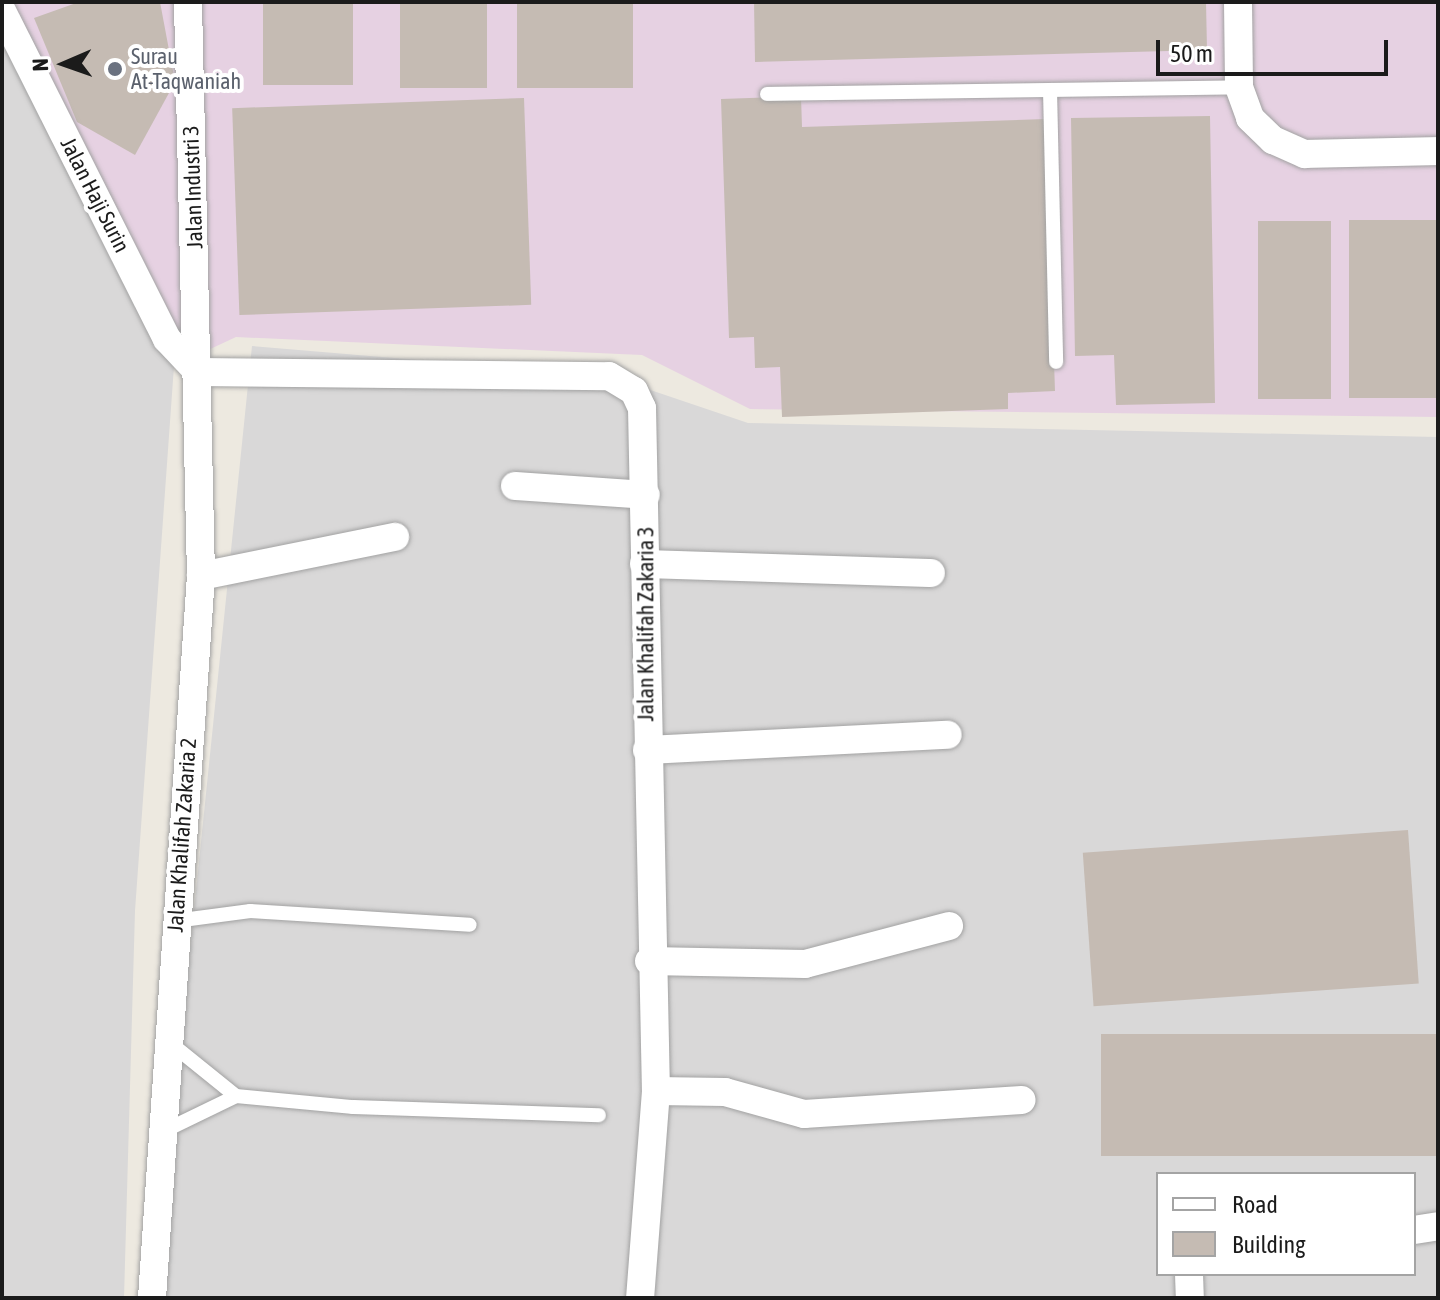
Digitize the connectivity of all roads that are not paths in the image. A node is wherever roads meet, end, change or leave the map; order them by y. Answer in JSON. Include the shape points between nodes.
{"nodes":[{"id":1,"x":188,"y":2,"type":"edge"},
{"id":2,"x":1238,"y":2,"type":"edge"},
{"id":3,"x":2,"y":11,"type":"edge"},
{"id":4,"x":1239,"y":87,"type":"junction"},
{"id":5,"x":1050,"y":90,"type":"junction"},
{"id":6,"x":767,"y":94,"type":"dead end"},
{"id":7,"x":1438,"y":151,"type":"edge"},
{"id":8,"x":1056,"y":362,"type":"dead end"},
{"id":9,"x":198,"y":372,"type":"junction"},
{"id":10,"x":515,"y":486,"type":"dead end"},
{"id":11,"x":646,"y":495,"type":"junction"},
{"id":12,"x":395,"y":537,"type":"dead end"},
{"id":13,"x":644,"y":564,"type":"junction"},
{"id":14,"x":931,"y":573,"type":"dead end"},
{"id":15,"x":201,"y":576,"type":"junction"},
{"id":16,"x":948,"y":735,"type":"dead end"},
{"id":17,"x":647,"y":750,"type":"junction"},
{"id":18,"x":175,"y":921,"type":"junction"},
{"id":19,"x":470,"y":925,"type":"dead end"},
{"id":20,"x":949,"y":926,"type":"dead end"},
{"id":21,"x":649,"y":961,"type":"junction"},
{"id":22,"x":169,"y":1042,"type":"junction"},
{"id":23,"x":656,"y":1091,"type":"junction"},
{"id":24,"x":236,"y":1096,"type":"junction"},
{"id":25,"x":1022,"y":1100,"type":"dead end"},
{"id":26,"x":599,"y":1115,"type":"dead end"},
{"id":27,"x":162,"y":1132,"type":"junction"},
{"id":28,"x":1438,"y":1226,"type":"edge"},
{"id":29,"x":1416,"y":1230,"type":"edge"},
{"id":30,"x":1189,"y":1276,"type":"edge"},
{"id":31,"x":646,"y":1294,"type":"edge"},
{"id":32,"x":152,"y":1298,"type":"edge"},
{"id":33,"x":1190,"y":1298,"type":"edge"}],
"edges":[{"from":1,"to":9,"type":"street","name":"Jalan Industri 3"},
{"from":2,"to":4,"type":"street"},
{"from":3,"to":9,"type":"street","name":"Jalan Haji Surin","via":[[167,339]]},
{"from":4,"to":5,"type":"lane"},
{"from":4,"to":7,"type":"street","via":[[1250,118],[1273,140],[1305,154]]},
{"from":5,"to":6,"type":"lane"},
{"from":5,"to":8,"type":"lane"},
{"from":9,"to":11,"type":"street","name":"Jalan Khalifah Zakaria 3","via":[[609,376],[634,391],[642,408]]},
{"from":9,"to":15,"type":"street","name":"Jalan Khalifah Zakaria 2"},
{"from":10,"to":11,"type":"street"},
{"from":11,"to":13,"type":"street","name":"Jalan Khalifah Zakaria 3"},
{"from":12,"to":15,"type":"street"},
{"from":13,"to":14,"type":"street"},
{"from":13,"to":17,"type":"street","name":"Jalan Khalifah Zakaria 3"},
{"from":15,"to":18,"type":"street","name":"Jalan Khalifah Zakaria 2"},
{"from":16,"to":17,"type":"street"},
{"from":17,"to":21,"type":"street","name":"Jalan Khalifah Zakaria 3"},
{"from":18,"to":19,"type":"lane","via":[[250,911]]},
{"from":18,"to":22,"type":"street","name":"Jalan Khalifah Zakaria 2"},
{"from":20,"to":21,"type":"street","via":[[805,964]]},
{"from":21,"to":23,"type":"street","name":"Jalan Khalifah Zakaria 3"},
{"from":22,"to":24,"type":"lane"},
{"from":22,"to":27,"type":"street","name":"Jalan Khalifah Zakaria 2"},
{"from":23,"to":25,"type":"street","via":[[725,1092],[804,1114]]},
{"from":23,"to":31,"type":"street","name":"Jalan Khalifah Zakaria 3"},
{"from":24,"to":26,"type":"lane","via":[[353,1107]]},
{"from":24,"to":27,"type":"lane"},
{"from":27,"to":32,"type":"street","name":"Jalan Khalifah Zakaria 2"},
{"from":28,"to":29,"type":"street"},
{"from":30,"to":33,"type":"street"}]}
